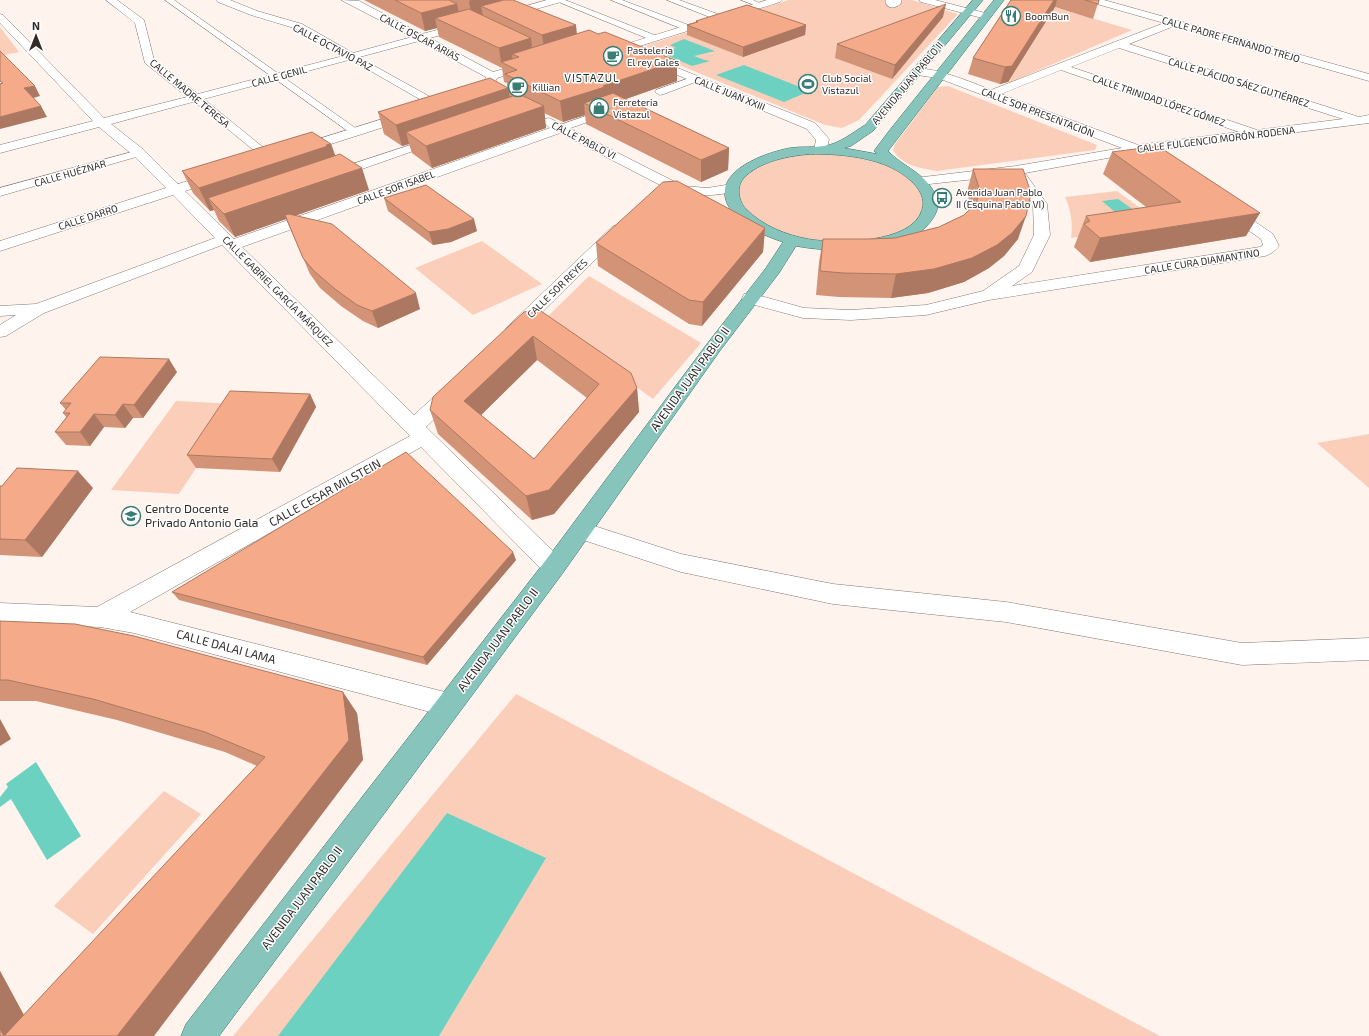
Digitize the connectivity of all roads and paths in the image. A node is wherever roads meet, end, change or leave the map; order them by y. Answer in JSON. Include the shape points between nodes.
{"nodes":[{"id":1,"x":111,"y":0,"type":"edge"},
{"id":2,"x":169,"y":0,"type":"edge"},
{"id":3,"x":221,"y":0,"type":"edge"},
{"id":4,"x":346,"y":0,"type":"edge"},
{"id":5,"x":558,"y":0,"type":"edge"},
{"id":6,"x":615,"y":0,"type":"edge"},
{"id":7,"x":671,"y":0,"type":"edge"},
{"id":8,"x":745,"y":0,"type":"edge"},
{"id":9,"x":777,"y":0,"type":"edge"},
{"id":10,"x":924,"y":0,"type":"edge"},
{"id":11,"x":978,"y":0,"type":"edge"},
{"id":12,"x":999,"y":0,"type":"edge"},
{"id":13,"x":1093,"y":0,"type":"edge"},
{"id":14,"x":504,"y":5,"type":"edge"},
{"id":15,"x":760,"y":5,"type":"junction"},
{"id":16,"x":518,"y":11,"type":"junction"},
{"id":17,"x":967,"y":13,"type":"junction"},
{"id":18,"x":986,"y":16,"type":"junction"},
{"id":19,"x":0,"y":17,"type":"edge"},
{"id":20,"x":458,"y":17,"type":"edge"},
{"id":21,"x":532,"y":17,"type":"edge"},
{"id":22,"x":494,"y":18,"type":"edge"},
{"id":23,"x":720,"y":18,"type":"junction"},
{"id":24,"x":1173,"y":23,"type":"junction"},
{"id":25,"x":477,"y":24,"type":"joint"},
{"id":26,"x":688,"y":28,"type":"junction"},
{"id":27,"x":420,"y":37,"type":"junction"},
{"id":28,"x":654,"y":38,"type":"junction"},
{"id":29,"x":1119,"y":44,"type":"junction"},
{"id":30,"x":599,"y":45,"type":"edge"},
{"id":31,"x":623,"y":48,"type":"junction"},
{"id":32,"x":351,"y":56,"type":"junction"},
{"id":33,"x":538,"y":61,"type":"edge"},
{"id":34,"x":1062,"y":67,"type":"junction"},
{"id":35,"x":917,"y":72,"type":"junction"},
{"id":36,"x":940,"y":75,"type":"junction"},
{"id":37,"x":492,"y":76,"type":"junction"},
{"id":38,"x":277,"y":77,"type":"junction"},
{"id":39,"x":1369,"y":78,"type":"edge"},
{"id":40,"x":695,"y":79,"type":"junction"},
{"id":41,"x":487,"y":89,"type":"junction"},
{"id":42,"x":660,"y":92,"type":"edge"},
{"id":43,"x":991,"y":94,"type":"junction"},
{"id":44,"x":501,"y":96,"type":"dead end"},
{"id":45,"x":196,"y":98,"type":"junction"},
{"id":46,"x":439,"y":106,"type":"junction"},
{"id":47,"x":609,"y":111,"type":"edge"},
{"id":48,"x":537,"y":116,"type":"edge"},
{"id":49,"x":1364,"y":119,"type":"edge"},
{"id":50,"x":102,"y":123,"type":"junction"},
{"id":51,"x":561,"y":128,"type":"junction"},
{"id":52,"x":356,"y":132,"type":"junction"},
{"id":53,"x":1257,"y":133,"type":"junction"},
{"id":54,"x":443,"y":137,"type":"edge"},
{"id":55,"x":0,"y":149,"type":"edge"},
{"id":56,"x":1137,"y":149,"type":"junction"},
{"id":57,"x":823,"y":150,"type":"junction"},
{"id":58,"x":139,"y":153,"type":"junction"},
{"id":59,"x":271,"y":159,"type":"junction"},
{"id":60,"x":256,"y":163,"type":"edge"},
{"id":61,"x":893,"y":164,"type":"junction"},
{"id":62,"x":1016,"y":170,"type":"junction"},
{"id":63,"x":1170,"y":171,"type":"edge"},
{"id":64,"x":227,"y":173,"type":"edge"},
{"id":65,"x":324,"y":178,"type":"edge"},
{"id":66,"x":920,"y":181,"type":"junction"},
{"id":67,"x":732,"y":188,"type":"junction"},
{"id":68,"x":175,"y":189,"type":"junction"},
{"id":69,"x":667,"y":189,"type":"junction"},
{"id":70,"x":0,"y":192,"type":"edge"},
{"id":71,"x":1216,"y":202,"type":"edge"},
{"id":72,"x":626,"y":221,"type":"edge"},
{"id":73,"x":752,"y":223,"type":"junction"},
{"id":74,"x":792,"y":240,"type":"junction"},
{"id":75,"x":229,"y":242,"type":"junction"},
{"id":76,"x":0,"y":246,"type":"edge"},
{"id":77,"x":990,"y":295,"type":"junction"},
{"id":78,"x":750,"y":298,"type":"junction"},
{"id":79,"x":38,"y":309,"type":"junction"},
{"id":80,"x":0,"y":311,"type":"edge"},
{"id":81,"x":0,"y":332,"type":"edge"},
{"id":82,"x":504,"y":341,"type":"edge"},
{"id":83,"x":464,"y":379,"type":"edge"},
{"id":84,"x":419,"y":432,"type":"junction"},
{"id":85,"x":582,"y":530,"type":"junction"},
{"id":86,"x":554,"y":567,"type":"junction"},
{"id":87,"x":0,"y":613,"type":"edge"},
{"id":88,"x":100,"y":617,"type":"junction"},
{"id":89,"x":1369,"y":649,"type":"edge"},
{"id":90,"x":449,"y":705,"type":"junction"},
{"id":91,"x":198,"y":1036,"type":"edge"}],
"edges":[{"from":1,"to":45,"type":"street","name":"CALLE MADRE TERESA","via":[[140,22],[149,61]]},
{"from":2,"to":38,"type":"street"},
{"from":3,"to":32,"type":"street","name":"CALLE OCTAVIO PAZ","via":[[298,26]]},
{"from":4,"to":27,"type":"street","name":"CALLE OSCAR ARIAS"},
{"from":5,"to":16,"type":"street"},
{"from":5,"to":28,"type":"street"},
{"from":6,"to":26,"type":"street"},
{"from":7,"to":23,"type":"street"},
{"from":8,"to":15,"type":"street"},
{"from":9,"to":15,"type":"street"},
{"from":10,"to":17,"type":"street"},
{"from":11,"to":17,"type":"main road","name":"AVENIDA JUAN PABLO II"},
{"from":12,"to":18,"type":"main road","name":"AVENIDA JUAN PABLO II"},
{"from":13,"to":24,"type":"street","name":"CALLE PADRE FERNANDO TREJO"},
{"from":14,"to":16,"type":"street"},
{"from":15,"to":23,"type":"street"},
{"from":16,"to":21,"type":"street"},
{"from":16,"to":22,"type":"street"},
{"from":17,"to":18,"type":"street"},
{"from":17,"to":35,"type":"main road","name":"AVENIDA JUAN PABLO II"},
{"from":18,"to":36,"type":"main road","name":"AVENIDA JUAN PABLO II"},
{"from":19,"to":50,"type":"street","name":"CALLE GABRIEL GARCÍA MÁRQUEZ"},
{"from":20,"to":25,"type":"street"},
{"from":23,"to":26,"type":"street"},
{"from":24,"to":29,"type":"street"},
{"from":24,"to":39,"type":"street","name":"CALLE PADRE FERNANDO TREJO"},
{"from":25,"to":27,"type":"street","name":"CALLE GENIL"},
{"from":26,"to":28,"type":"street"},
{"from":27,"to":32,"type":"street","name":"CALLE GENIL"},
{"from":27,"to":37,"type":"street","name":"CALLE OSCAR ARIAS"},
{"from":28,"to":31,"type":"street"},
{"from":29,"to":34,"type":"street"},
{"from":29,"to":49,"type":"street","name":"CALLE PLÁCIDO SÁEZ GUTIÉRREZ"},
{"from":30,"to":31,"type":"street"},
{"from":31,"to":40,"type":"street","name":"CALLE JUAN XXIII"},
{"from":32,"to":38,"type":"street","name":"CALLE GENIL"},
{"from":32,"to":46,"type":"street","name":"CALLE OCTAVIO PAZ"},
{"from":33,"to":37,"type":"street"},
{"from":34,"to":43,"type":"street"},
{"from":34,"to":53,"type":"street","name":"CALLE TRINIDAD LÓPEZ GÓMEZ"},
{"from":35,"to":36,"type":"street","name":"CALLE SOR PRESENTACIÓN"},
{"from":35,"to":57,"type":"main road","name":"AVENIDA JUAN PABLO II","via":[[869,128],[846,143]]},
{"from":36,"to":43,"type":"street","name":"CALLE SOR PRESENTACIÓN"},
{"from":36,"to":61,"type":"main road","name":"AVENIDA JUAN PABLO II","via":[[881,151]]},
{"from":37,"to":41,"type":"street"},
{"from":38,"to":45,"type":"street","name":"CALLE GENIL"},
{"from":38,"to":52,"type":"street"},
{"from":40,"to":42,"type":"street"},
{"from":40,"to":57,"type":"street","name":"CALLE JUAN XXIII","via":[[811,126],[823,139]]},
{"from":41,"to":44,"type":"street"},
{"from":41,"to":46,"type":"street"},
{"from":43,"to":56,"type":"street","name":"CALLE SOR PRESENTACIÓN"},
{"from":45,"to":50,"type":"street","name":"CALLE GENIL"},
{"from":45,"to":59,"type":"street","name":"CALLE MADRE TERESA"},
{"from":46,"to":52,"type":"street"},
{"from":47,"to":51,"type":"street"},
{"from":48,"to":51,"type":"street","name":"CALLE PABLO VI"},
{"from":49,"to":53,"type":"street","name":"CALLE FULGENCIO MORÓN RODENA"},
{"from":50,"to":55,"type":"street","name":"CALLE GENIL"},
{"from":50,"to":58,"type":"street","name":"CALLE GABRIEL GARCÍA MÁRQUEZ"},
{"from":51,"to":69,"type":"street","name":"CALLE PABLO VI"},
{"from":51,"to":75,"type":"street","name":"CALLE SOR ISABEL"},
{"from":52,"to":59,"type":"street"},
{"from":53,"to":56,"type":"street","name":"CALLE FULGENCIO MORÓN RODENA"},
{"from":54,"to":65,"type":"street"},
{"from":56,"to":62,"type":"street","name":"CALLE FULGENCIO MORÓN RODENA"},
{"from":56,"to":63,"type":"street"},
{"from":57,"to":61,"type":"main road","via":[[849,152]]},
{"from":57,"to":67,"type":"main road","via":[[772,156],[757,162],[739,175]]},
{"from":58,"to":68,"type":"street","name":"CALLE GABRIEL GARCÍA MÁRQUEZ"},
{"from":58,"to":70,"type":"street","name":"CALLE HUÉZNAR"},
{"from":59,"to":60,"type":"street"},
{"from":61,"to":66,"type":"main road"},
{"from":62,"to":66,"type":"street","name":"CALLE FULGENCIO MORÓN RODENA"},
{"from":62,"to":77,"type":"street","via":[[1040,204],[1042,235],[1026,268]]},
{"from":64,"to":68,"type":"street","name":"CALLE DARRO"},
{"from":66,"to":74,"type":"main road","via":[[930,196],[930,213],[918,228],[895,239],[863,246],[835,246]]},
{"from":67,"to":69,"type":"street","name":"CALLE PABLO VI","via":[[707,192]]},
{"from":67,"to":73,"type":"main road","via":[[732,200]]},
{"from":68,"to":75,"type":"street","name":"CALLE GABRIEL GARCÍA MÁRQUEZ","via":[[213,216]]},
{"from":68,"to":76,"type":"street","name":"CALLE DARRO"},
{"from":69,"to":73,"type":"street","name":"CALLE PABLO VI"},
{"from":71,"to":77,"type":"street","name":"CALLE CURA DIAMANTINO","via":[[1268,237],[1271,246],[1265,251]]},
{"from":72,"to":82,"type":"street","name":"CALLE SOR REYES"},
{"from":73,"to":74,"type":"main road"},
{"from":74,"to":78,"type":"main road","name":"AVENIDA JUAN PABLO II","via":[[773,270]]},
{"from":75,"to":79,"type":"street","name":"CALLE SOR ISABEL"},
{"from":75,"to":84,"type":"street","name":"CALLE GABRIEL GARCÍA MÁRQUEZ"},
{"from":77,"to":78,"type":"street","via":[[926,310],[851,315],[803,313]]},
{"from":78,"to":85,"type":"main road","name":"AVENIDA JUAN PABLO II"},
{"from":79,"to":80,"type":"street"},
{"from":79,"to":81,"type":"street"},
{"from":83,"to":84,"type":"street"},
{"from":84,"to":86,"type":"street","name":"CALLE GABRIEL GARCÍA MÁRQUEZ"},
{"from":84,"to":88,"type":"street","name":"CALLE CESAR MILSTEIN"},
{"from":85,"to":86,"type":"main road","name":"AVENIDA JUAN PABLO II"},
{"from":85,"to":89,"type":"street","via":[[682,563],[833,594],[1006,612],[1242,654]]},
{"from":86,"to":90,"type":"main road","name":"AVENIDA JUAN PABLO II"},
{"from":87,"to":88,"type":"street","name":"CALLE DALAI LAMA"},
{"from":88,"to":90,"type":"street","name":"CALLE DALAI LAMA","via":[[134,623]]},
{"from":90,"to":91,"type":"main road","name":"AVENIDA JUAN PABLO II"}]}
